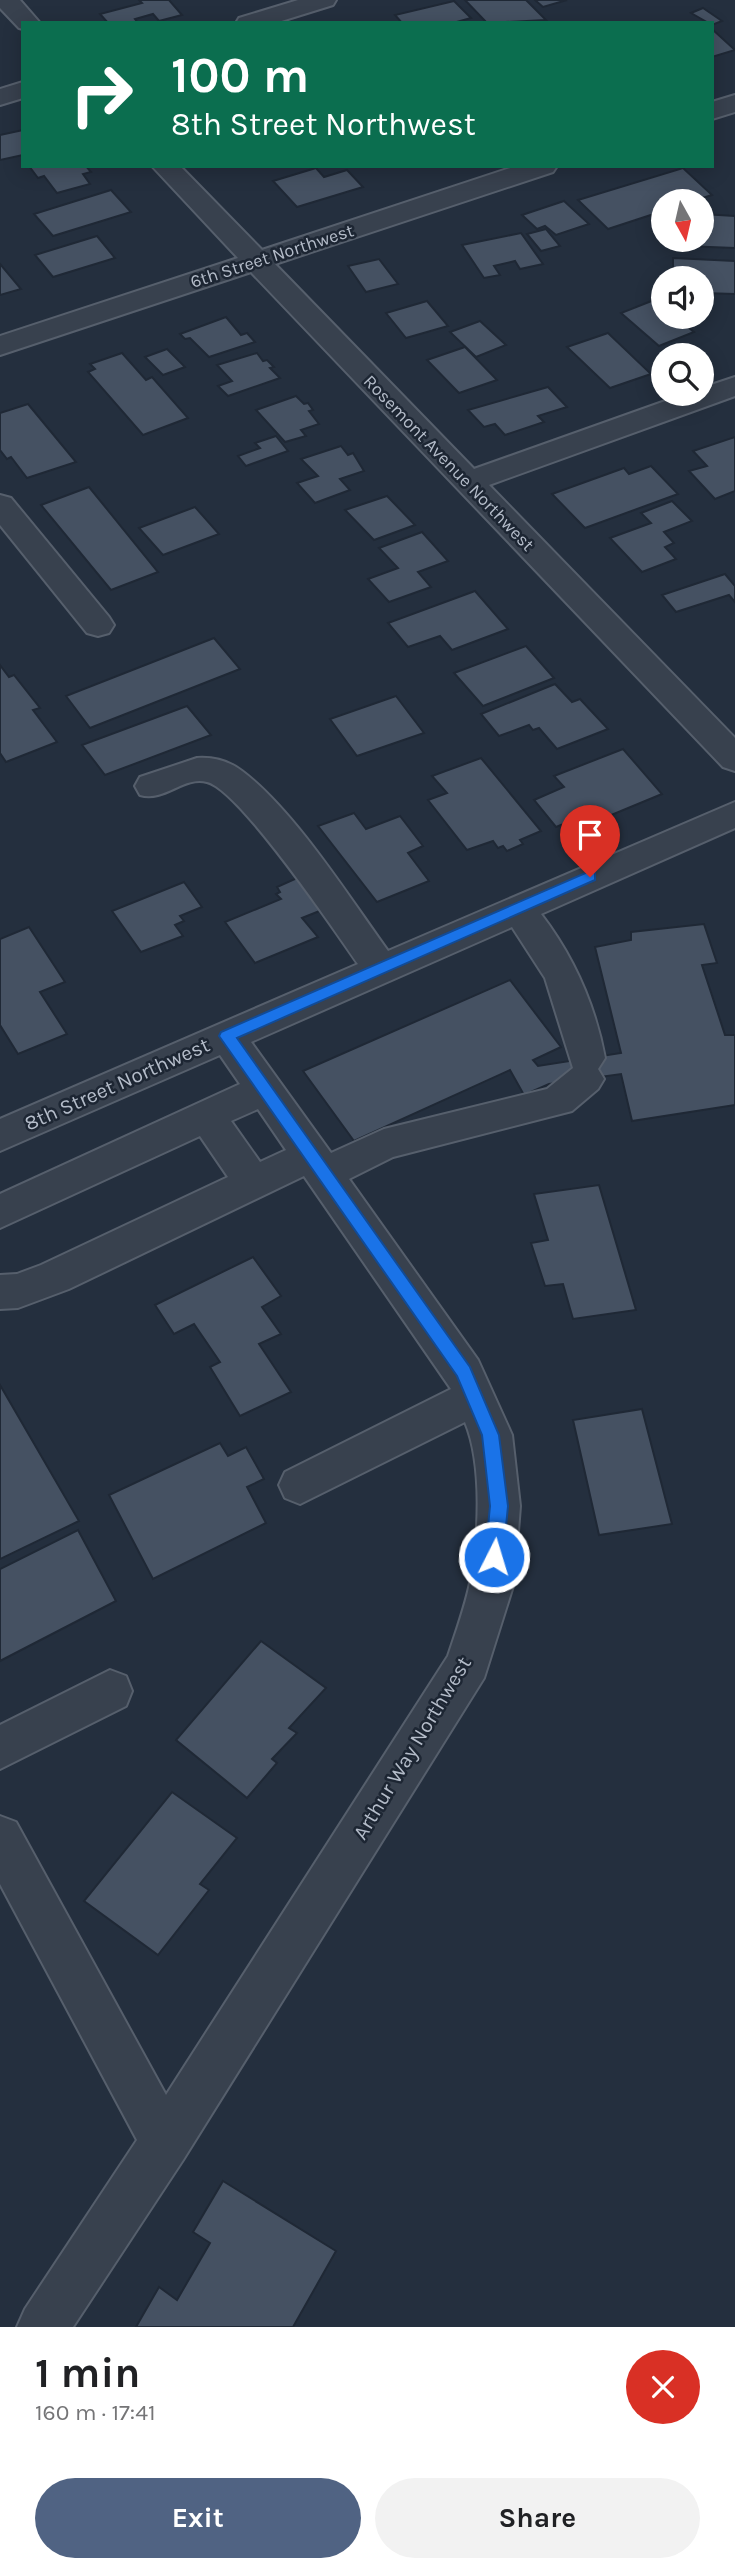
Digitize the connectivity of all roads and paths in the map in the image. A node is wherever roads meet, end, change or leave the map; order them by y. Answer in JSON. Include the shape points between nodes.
{"nodes":[{"id":1,"x":6,"y":0,"type":"edge"},
{"id":2,"x":324,"y":0,"type":"edge"},
{"id":3,"x":26,"y":21,"type":"edge"},
{"id":4,"x":255,"y":21,"type":"edge"},
{"id":5,"x":21,"y":91,"type":"edge"},
{"id":6,"x":0,"y":97,"type":"edge"},
{"id":7,"x":735,"y":103,"type":"edge"},
{"id":8,"x":714,"y":110,"type":"edge"},
{"id":9,"x":167,"y":168,"type":"edge"},
{"id":10,"x":538,"y":168,"type":"edge"},
{"id":11,"x":255,"y":262,"type":"junction"},
{"id":12,"x":0,"y":346,"type":"edge"},
{"id":13,"x":735,"y":386,"type":"edge"},
{"id":14,"x":468,"y":482,"type":"junction"},
{"id":15,"x":0,"y":505,"type":"edge"},
{"id":16,"x":98,"y":625,"type":"dead end"},
{"id":17,"x":735,"y":759,"type":"edge"},
{"id":18,"x":152,"y":786,"type":"dead end"},
{"id":19,"x":735,"y":814,"type":"edge"},
{"id":20,"x":517,"y":908,"type":"junction"},
{"id":21,"x":380,"y":968,"type":"junction"},
{"id":22,"x":227,"y":1036,"type":"junction"},
{"id":23,"x":265,"y":1089,"type":"junction"},
{"id":24,"x":207,"y":1116,"type":"junction"},
{"id":25,"x":0,"y":1136,"type":"edge"},
{"id":26,"x":317,"y":1164,"type":"junction"},
{"id":27,"x":253,"y":1183,"type":"junction"},
{"id":28,"x":0,"y":1212,"type":"edge"},
{"id":29,"x":0,"y":1292,"type":"edge"},
{"id":30,"x":474,"y":1397,"type":"junction"},
{"id":31,"x":300,"y":1485,"type":"dead end"},
{"id":32,"x":110,"y":1691,"type":"dead end"},
{"id":33,"x":0,"y":1748,"type":"edge"},
{"id":34,"x":0,"y":1838,"type":"edge"},
{"id":35,"x":164,"y":2142,"type":"junction"},
{"id":36,"x":43,"y":2327,"type":"edge"}],
"edges":[{"from":1,"to":3,"type":"street"},
{"from":2,"to":4,"type":"street"},
{"from":5,"to":6,"type":"street"},
{"from":7,"to":8,"type":"street"},
{"from":9,"to":11,"type":"street","name":"Rosemont Avenue Northwest"},
{"from":10,"to":11,"type":"street","name":"6th Street Northwest"},
{"from":11,"to":12,"type":"street","name":"6th Street Northwest"},
{"from":11,"to":14,"type":"street","name":"Rosemont Avenue Northwest"},
{"from":13,"to":14,"type":"street"},
{"from":14,"to":17,"type":"street","name":"Rosemont Avenue Northwest"},
{"from":15,"to":16,"type":"street"},
{"from":18,"to":21,"type":"street","via":[[187,772],[214,771],[227,776],[324,889]]},
{"from":19,"to":20,"type":"street","name":"8th Street Northwest"},
{"from":20,"to":21,"type":"street","name":"8th Street Northwest"},
{"from":20,"to":26,"type":"street","via":[[553,954],[581,1021],[585,1068],[559,1101]]},
{"from":21,"to":22,"type":"street","name":"8th Street Northwest"},
{"from":22,"to":23,"type":"street","name":"Arthur Way Northwest"},
{"from":22,"to":25,"type":"street","name":"8th Street Northwest"},
{"from":23,"to":24,"type":"street"},
{"from":23,"to":26,"type":"street","name":"Arthur Way Northwest"},
{"from":24,"to":27,"type":"street"},
{"from":24,"to":28,"type":"street"},
{"from":26,"to":27,"type":"street"},
{"from":26,"to":30,"type":"street","name":"Arthur Way Northwest","via":[[464,1373]]},
{"from":27,"to":29,"type":"street","via":[[55,1277],[18,1291]]},
{"from":30,"to":31,"type":"street"},
{"from":30,"to":35,"type":"street","name":"Arthur Way Northwest","via":[[491,1435],[499,1506],[492,1583],[468,1664]]},
{"from":32,"to":33,"type":"street"},
{"from":34,"to":35,"type":"street"},
{"from":35,"to":36,"type":"street","name":"Arthur Way Northwest"}]}
